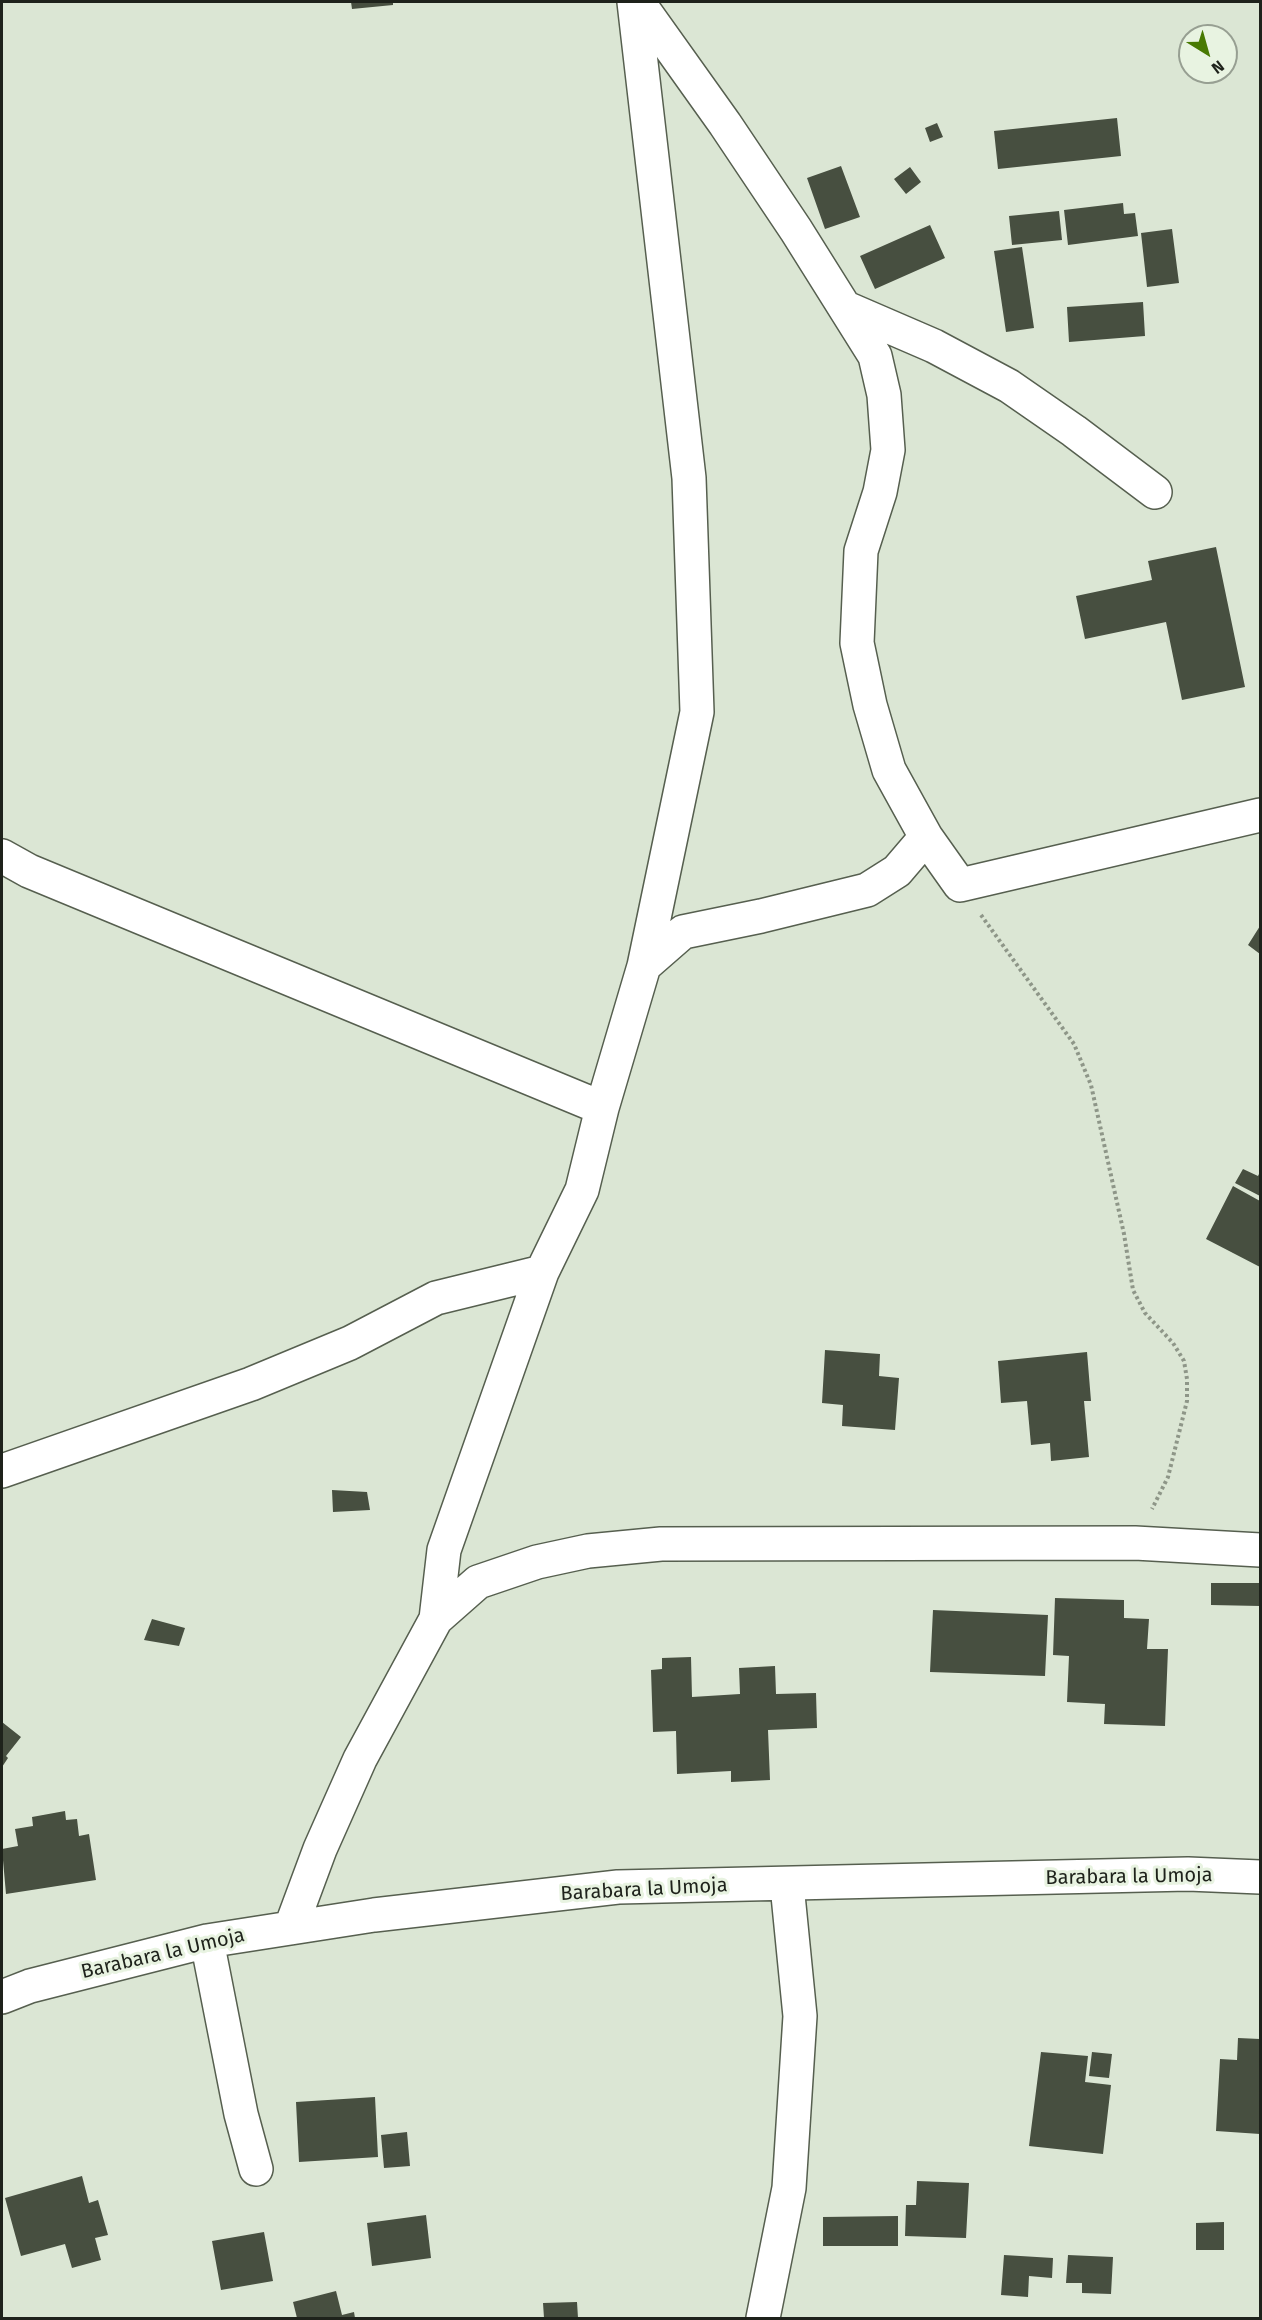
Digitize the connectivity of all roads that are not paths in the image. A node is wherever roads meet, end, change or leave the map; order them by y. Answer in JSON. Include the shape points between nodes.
{"nodes":[{"id":1,"x":636,"y":2,"type":"edge"},
{"id":2,"x":846,"y":308,"type":"junction"},
{"id":3,"x":1155,"y":492,"type":"dead end"},
{"id":4,"x":1260,"y":815,"type":"edge"},
{"id":5,"x":926,"y":837,"type":"junction"},
{"id":6,"x":2,"y":856,"type":"edge"},
{"id":7,"x":644,"y":966,"type":"junction"},
{"id":8,"x":602,"y":1108,"type":"junction"},
{"id":9,"x":542,"y":1272,"type":"junction"},
{"id":10,"x":2,"y":1472,"type":"edge"},
{"id":11,"x":1260,"y":1550,"type":"edge"},
{"id":12,"x":436,"y":1619,"type":"junction"},
{"id":13,"x":1260,"y":1877,"type":"edge"},
{"id":14,"x":787,"y":1885,"type":"junction"},
{"id":15,"x":291,"y":1927,"type":"junction"},
{"id":16,"x":207,"y":1941,"type":"junction"},
{"id":17,"x":2,"y":1996,"type":"edge"},
{"id":18,"x":256,"y":2169,"type":"dead end"},
{"id":19,"x":763,"y":2319,"type":"edge"}],
"edges":[{"from":1,"to":2,"type":"street","via":[[725,124]]},
{"from":1,"to":7,"type":"street","via":[[689,478],[697,712]]},
{"from":2,"to":3,"type":"street","via":[[934,346],[1009,386]]},
{"from":2,"to":5,"type":"street","via":[[875,357],[884,395],[888,450],[880,492],[861,551],[857,643],[870,705],[890,770]]},
{"from":4,"to":5,"type":"street","via":[[960,885]]},
{"from":5,"to":7,"type":"street","via":[[897,871],[867,890],[682,932]]},
{"from":6,"to":8,"type":"street","via":[[29,871]]},
{"from":7,"to":8,"type":"street"},
{"from":8,"to":9,"type":"street","via":[[582,1190]]},
{"from":9,"to":10,"type":"street","via":[[436,1298],[350,1343],[251,1384]]},
{"from":9,"to":12,"type":"street","via":[[444,1550]]},
{"from":11,"to":12,"type":"street","via":[[1135,1544],[661,1544],[588,1551],[537,1562],[478,1582]]},
{"from":12,"to":15,"type":"street","via":[[360,1759]]},
{"from":13,"to":14,"type":"street","name":"Barabara la Umoja","via":[[1188,1874]]},
{"from":14,"to":15,"type":"street","name":"Barabara la Umoja","via":[[618,1887]]},
{"from":14,"to":19,"type":"street","via":[[800,2016],[789,2188]]},
{"from":15,"to":16,"type":"street","name":"Barabara la Umoja"},
{"from":16,"to":17,"type":"street","name":"Barabara la Umoja"},
{"from":16,"to":18,"type":"street","via":[[241,2114]]}]}
